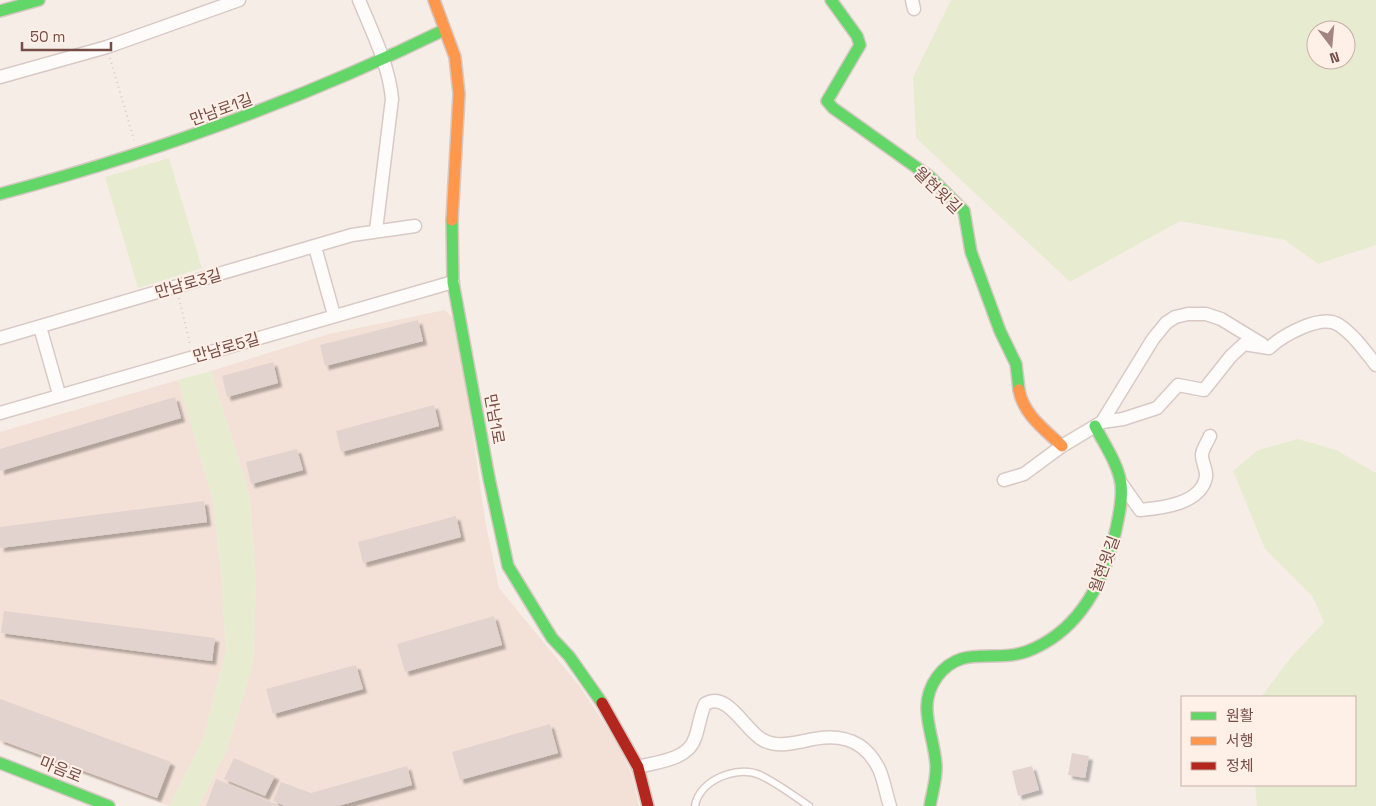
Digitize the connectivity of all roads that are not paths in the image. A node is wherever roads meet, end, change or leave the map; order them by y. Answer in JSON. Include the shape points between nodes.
{"nodes":[{"id":1,"x":39,"y":0,"type":"edge"},
{"id":2,"x":239,"y":0,"type":"edge"},
{"id":3,"x":359,"y":0,"type":"edge"},
{"id":4,"x":434,"y":0,"type":"edge"},
{"id":5,"x":831,"y":0,"type":"edge"},
{"id":6,"x":0,"y":11,"type":"edge"},
{"id":7,"x":444,"y":30,"type":"junction"},
{"id":8,"x":383,"y":61,"type":"junction"},
{"id":9,"x":0,"y":78,"type":"edge"},
{"id":10,"x":0,"y":194,"type":"edge"},
{"id":11,"x":415,"y":226,"type":"dead end"},
{"id":12,"x":376,"y":230,"type":"junction"},
{"id":13,"x":315,"y":247,"type":"junction"},
{"id":14,"x":453,"y":282,"type":"junction"},
{"id":15,"x":334,"y":315,"type":"junction"},
{"id":16,"x":40,"y":327,"type":"junction"},
{"id":17,"x":0,"y":338,"type":"edge"},
{"id":18,"x":1269,"y":348,"type":"junction"},
{"id":19,"x":1376,"y":365,"type":"edge"},
{"id":20,"x":59,"y":394,"type":"junction"},
{"id":21,"x":0,"y":413,"type":"edge"},
{"id":22,"x":1099,"y":424,"type":"junction"},
{"id":23,"x":1210,"y":436,"type":"dead end"},
{"id":24,"x":1062,"y":446,"type":"junction"},
{"id":25,"x":1004,"y":480,"type":"dead end"},
{"id":26,"x":1121,"y":483,"type":"junction"},
{"id":27,"x":0,"y":763,"type":"edge"},
{"id":28,"x":638,"y":767,"type":"junction"},
{"id":29,"x":109,"y":806,"type":"edge"},
{"id":30,"x":648,"y":806,"type":"edge"},
{"id":31,"x":695,"y":806,"type":"edge"},
{"id":32,"x":809,"y":806,"type":"edge"},
{"id":33,"x":890,"y":806,"type":"edge"},
{"id":34,"x":930,"y":806,"type":"edge"}],
"edges":[{"from":1,"to":6,"type":"street"},
{"from":2,"to":9,"type":"street","via":[[107,47]]},
{"from":3,"to":8,"type":"street"},
{"from":4,"to":7,"type":"street","name":"만남1로"},
{"from":5,"to":24,"type":"street","name":"월현윗길","via":[[860,45],[829,92],[827,101],[930,177],[964,211],[971,252],[1000,331],[1016,364],[1022,401],[1035,420]]},
{"from":7,"to":8,"type":"street","name":"만남로1길"},
{"from":7,"to":14,"type":"street","name":"만남1로","via":[[455,57],[459,94],[451,233]]},
{"from":8,"to":10,"type":"street","name":"만남로1길","via":[[275,106],[138,155]]},
{"from":8,"to":12,"type":"street","via":[[392,100]]},
{"from":11,"to":12,"type":"street","name":"만남로3길"},
{"from":12,"to":13,"type":"street","name":"만남로3길"},
{"from":13,"to":15,"type":"street"},
{"from":13,"to":16,"type":"street","name":"만남로3길"},
{"from":14,"to":15,"type":"street","name":"만남로5길"},
{"from":14,"to":28,"type":"street","name":"만남1로","via":[[508,566],[552,638],[569,656],[608,712]]},
{"from":15,"to":20,"type":"street","name":"만남로5길"},
{"from":16,"to":17,"type":"street","name":"만남로3길"},
{"from":16,"to":20,"type":"street"},
{"from":18,"to":19,"type":"street","via":[[1297,329],[1322,322],[1338,324]]},
{"from":18,"to":22,"type":"street","via":[[1244,344],[1204,390],[1178,386],[1157,408]]},
{"from":18,"to":22,"type":"street","via":[[1221,319],[1206,314],[1175,317],[1153,339]]},
{"from":20,"to":21,"type":"street","name":"만남로5길"},
{"from":22,"to":24,"type":"street"},
{"from":22,"to":26,"type":"street","name":"월현윗길"},
{"from":23,"to":26,"type":"street","name":"월현윗길","via":[[1202,454],[1206,476],[1203,484],[1185,500],[1173,506],[1140,510]]},
{"from":24,"to":25,"type":"street","via":[[1024,474]]},
{"from":26,"to":34,"type":"street","name":"월현윗길","via":[[1114,542],[1091,599],[1073,618],[1054,636],[1033,648],[1005,656],[974,653],[959,657],[936,677],[927,693],[924,708],[936,765]]},
{"from":27,"to":29,"type":"street","name":"마음로"},
{"from":28,"to":30,"type":"street","name":"만남1로"},
{"from":28,"to":33,"type":"street","via":[[675,758],[686,751],[695,740],[705,704],[719,701],[762,739],[770,742],[786,744],[839,736],[860,747],[868,752],[879,770]]},
{"from":31,"to":32,"type":"lane","via":[[705,786],[715,779],[741,772],[759,775]]}]}
